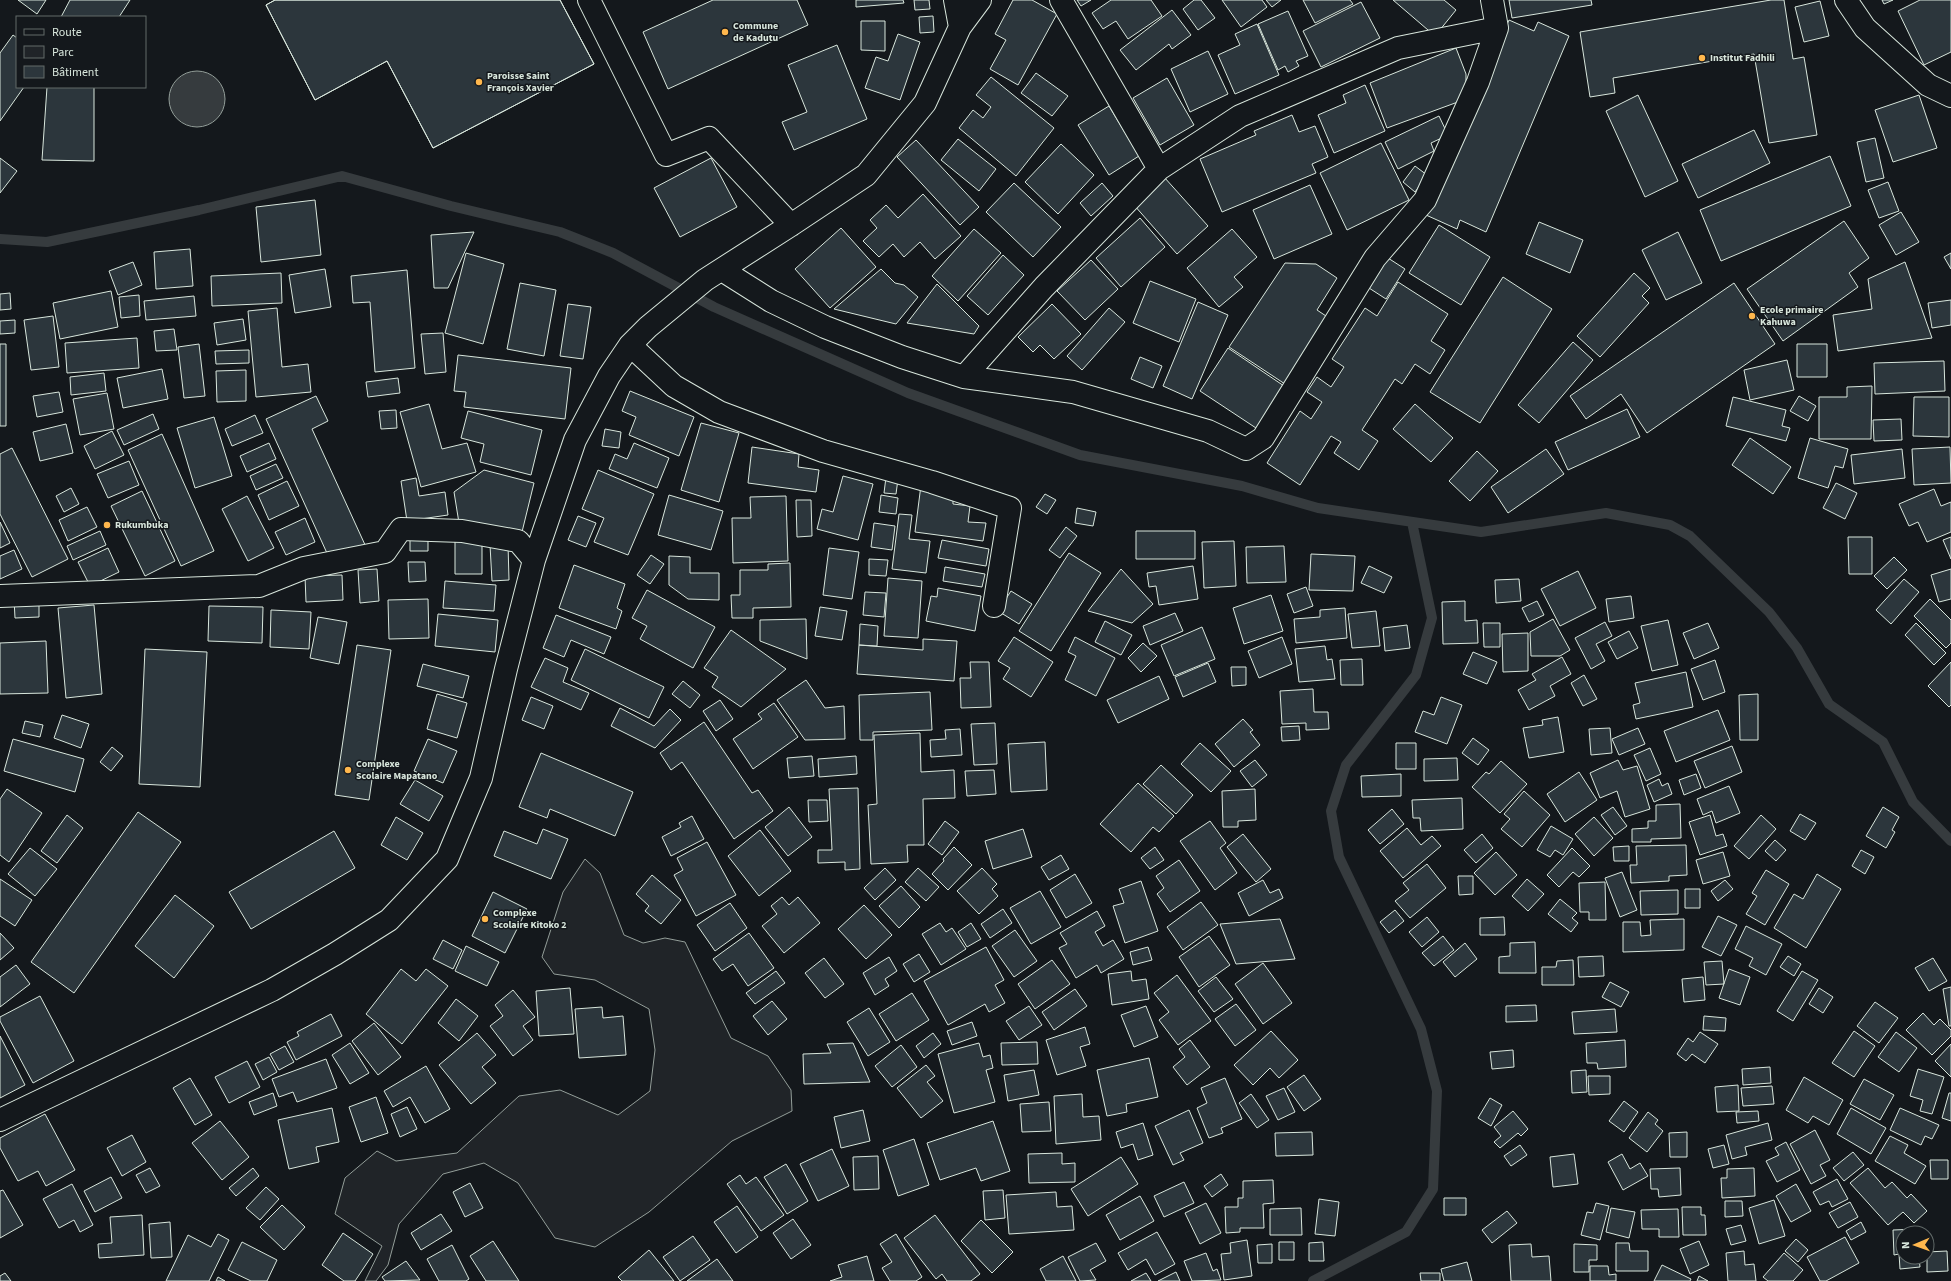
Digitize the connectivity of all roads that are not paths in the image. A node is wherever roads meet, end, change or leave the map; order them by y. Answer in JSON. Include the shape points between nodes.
{"nodes":[{"id":1,"x":589,"y":0,"type":"edge"},
{"id":2,"x":955,"y":0,"type":"edge"},
{"id":3,"x":980,"y":0,"type":"edge"},
{"id":4,"x":1061,"y":0,"type":"edge"},
{"id":5,"x":1492,"y":0,"type":"edge"},
{"id":6,"x":1846,"y":0,"type":"edge"},
{"id":7,"x":960,"y":27,"type":"junction"},
{"id":8,"x":1497,"y":28,"type":"junction"},
{"id":9,"x":1951,"y":96,"type":"edge"},
{"id":10,"x":1159,"y":169,"type":"junction"},
{"id":11,"x":792,"y":225,"type":"junction"},
{"id":12,"x":713,"y":275,"type":"junction"},
{"id":13,"x":630,"y":345,"type":"junction"},
{"id":14,"x":964,"y":377,"type":"junction"},
{"id":15,"x":534,"y":560,"type":"junction"},
{"id":16,"x":0,"y":596,"type":"edge"},
{"id":17,"x":994,"y":606,"type":"dead end"},
{"id":18,"x":0,"y":1120,"type":"edge"}],
"edges":[{"from":1,"to":11,"type":"street","via":[[666,155],[708,138]]},
{"from":2,"to":7,"type":"street"},
{"from":3,"to":7,"type":"street"},
{"from":4,"to":10,"type":"street"},
{"from":5,"to":8,"type":"street"},
{"from":6,"to":9,"type":"street","via":[[1865,28],[1928,85]]},
{"from":7,"to":11,"type":"street","via":[[925,102],[866,175]]},
{"from":8,"to":10,"type":"street","via":[[1398,48],[1240,116]]},
{"from":8,"to":14,"type":"street","via":[[1478,82],[1425,200],[1375,258],[1263,438],[1246,449],[1208,431],[1073,392]]},
{"from":10,"to":14,"type":"street","via":[[1044,287]]},
{"from":11,"to":12,"type":"street"},
{"from":12,"to":13,"type":"street","via":[[648,327]]},
{"from":12,"to":14,"type":"street","via":[[825,327],[902,357]]},
{"from":13,"to":15,"type":"street","via":[[609,376],[575,440]]},
{"from":13,"to":17,"type":"street","via":[[674,386],[719,412],[823,451],[932,482],[1010,508]]},
{"from":15,"to":16,"type":"street","via":[[518,542],[462,531],[402,529],[385,552],[304,568],[259,586]]},
{"from":15,"to":18,"type":"street","via":[[481,778],[447,859],[389,920],[272,990]]}]}
